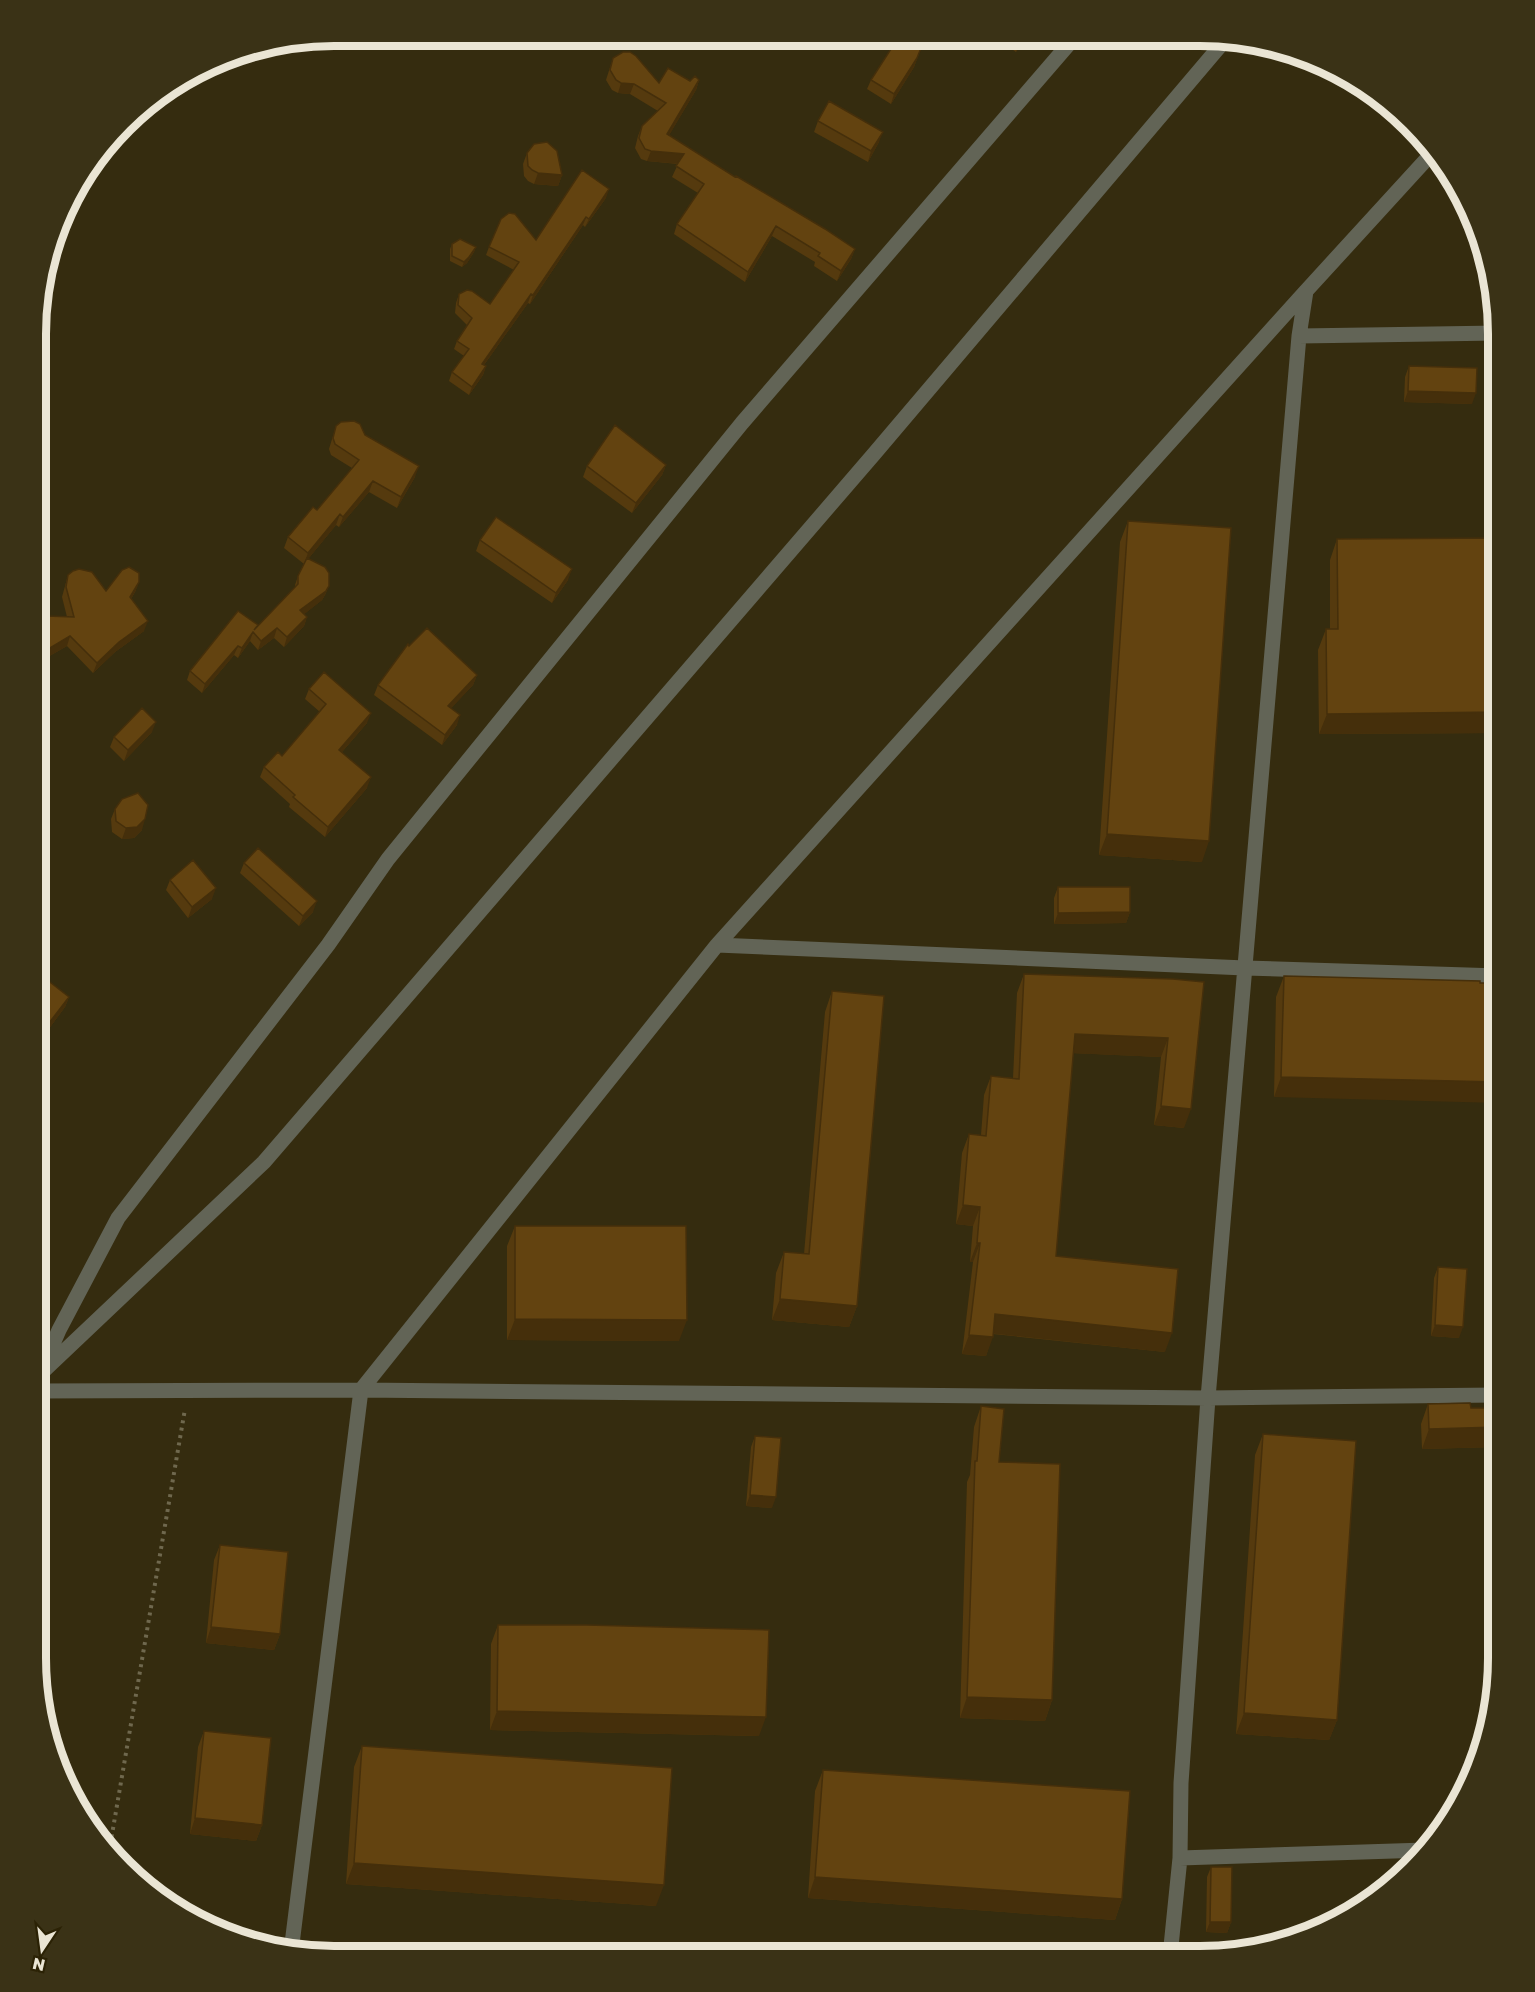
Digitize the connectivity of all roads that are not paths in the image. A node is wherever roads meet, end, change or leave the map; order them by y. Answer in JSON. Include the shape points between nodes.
{"nodes":[{"id":1,"x":1067,"y":46,"type":"edge"},
{"id":2,"x":1219,"y":47,"type":"edge"},
{"id":3,"x":1428,"y":158,"type":"edge"},
{"id":4,"x":1306,"y":291,"type":"junction"},
{"id":5,"x":1488,"y":333,"type":"edge"},
{"id":6,"x":1299,"y":336,"type":"junction"},
{"id":7,"x":717,"y":945,"type":"junction"},
{"id":8,"x":1245,"y":969,"type":"junction"},
{"id":9,"x":1488,"y":976,"type":"edge"},
{"id":10,"x":46,"y":1358,"type":"edge"},
{"id":11,"x":46,"y":1367,"type":"edge"},
{"id":12,"x":361,"y":1390,"type":"junction"},
{"id":13,"x":46,"y":1391,"type":"edge"},
{"id":14,"x":1488,"y":1395,"type":"edge"},
{"id":15,"x":1208,"y":1398,"type":"junction"},
{"id":16,"x":1414,"y":1850,"type":"edge"},
{"id":17,"x":1180,"y":1858,"type":"junction"},
{"id":18,"x":292,"y":1942,"type":"edge"},
{"id":19,"x":1171,"y":1946,"type":"edge"}],
"edges":[{"from":1,"to":10,"type":"street","via":[[742,423],[388,859],[328,945],[118,1218]]},
{"from":2,"to":11,"type":"street","via":[[264,1162]]},
{"from":3,"to":4,"type":"street"},
{"from":4,"to":6,"type":"street"},
{"from":4,"to":7,"type":"street"},
{"from":5,"to":6,"type":"street"},
{"from":6,"to":8,"type":"street"},
{"from":7,"to":8,"type":"street"},
{"from":7,"to":12,"type":"street"},
{"from":8,"to":9,"type":"street"},
{"from":8,"to":15,"type":"street"},
{"from":12,"to":13,"type":"street"},
{"from":12,"to":15,"type":"street"},
{"from":12,"to":18,"type":"street"},
{"from":14,"to":15,"type":"street"},
{"from":15,"to":17,"type":"street","via":[[1181,1783]]},
{"from":16,"to":17,"type":"street"},
{"from":17,"to":19,"type":"street"}]}
